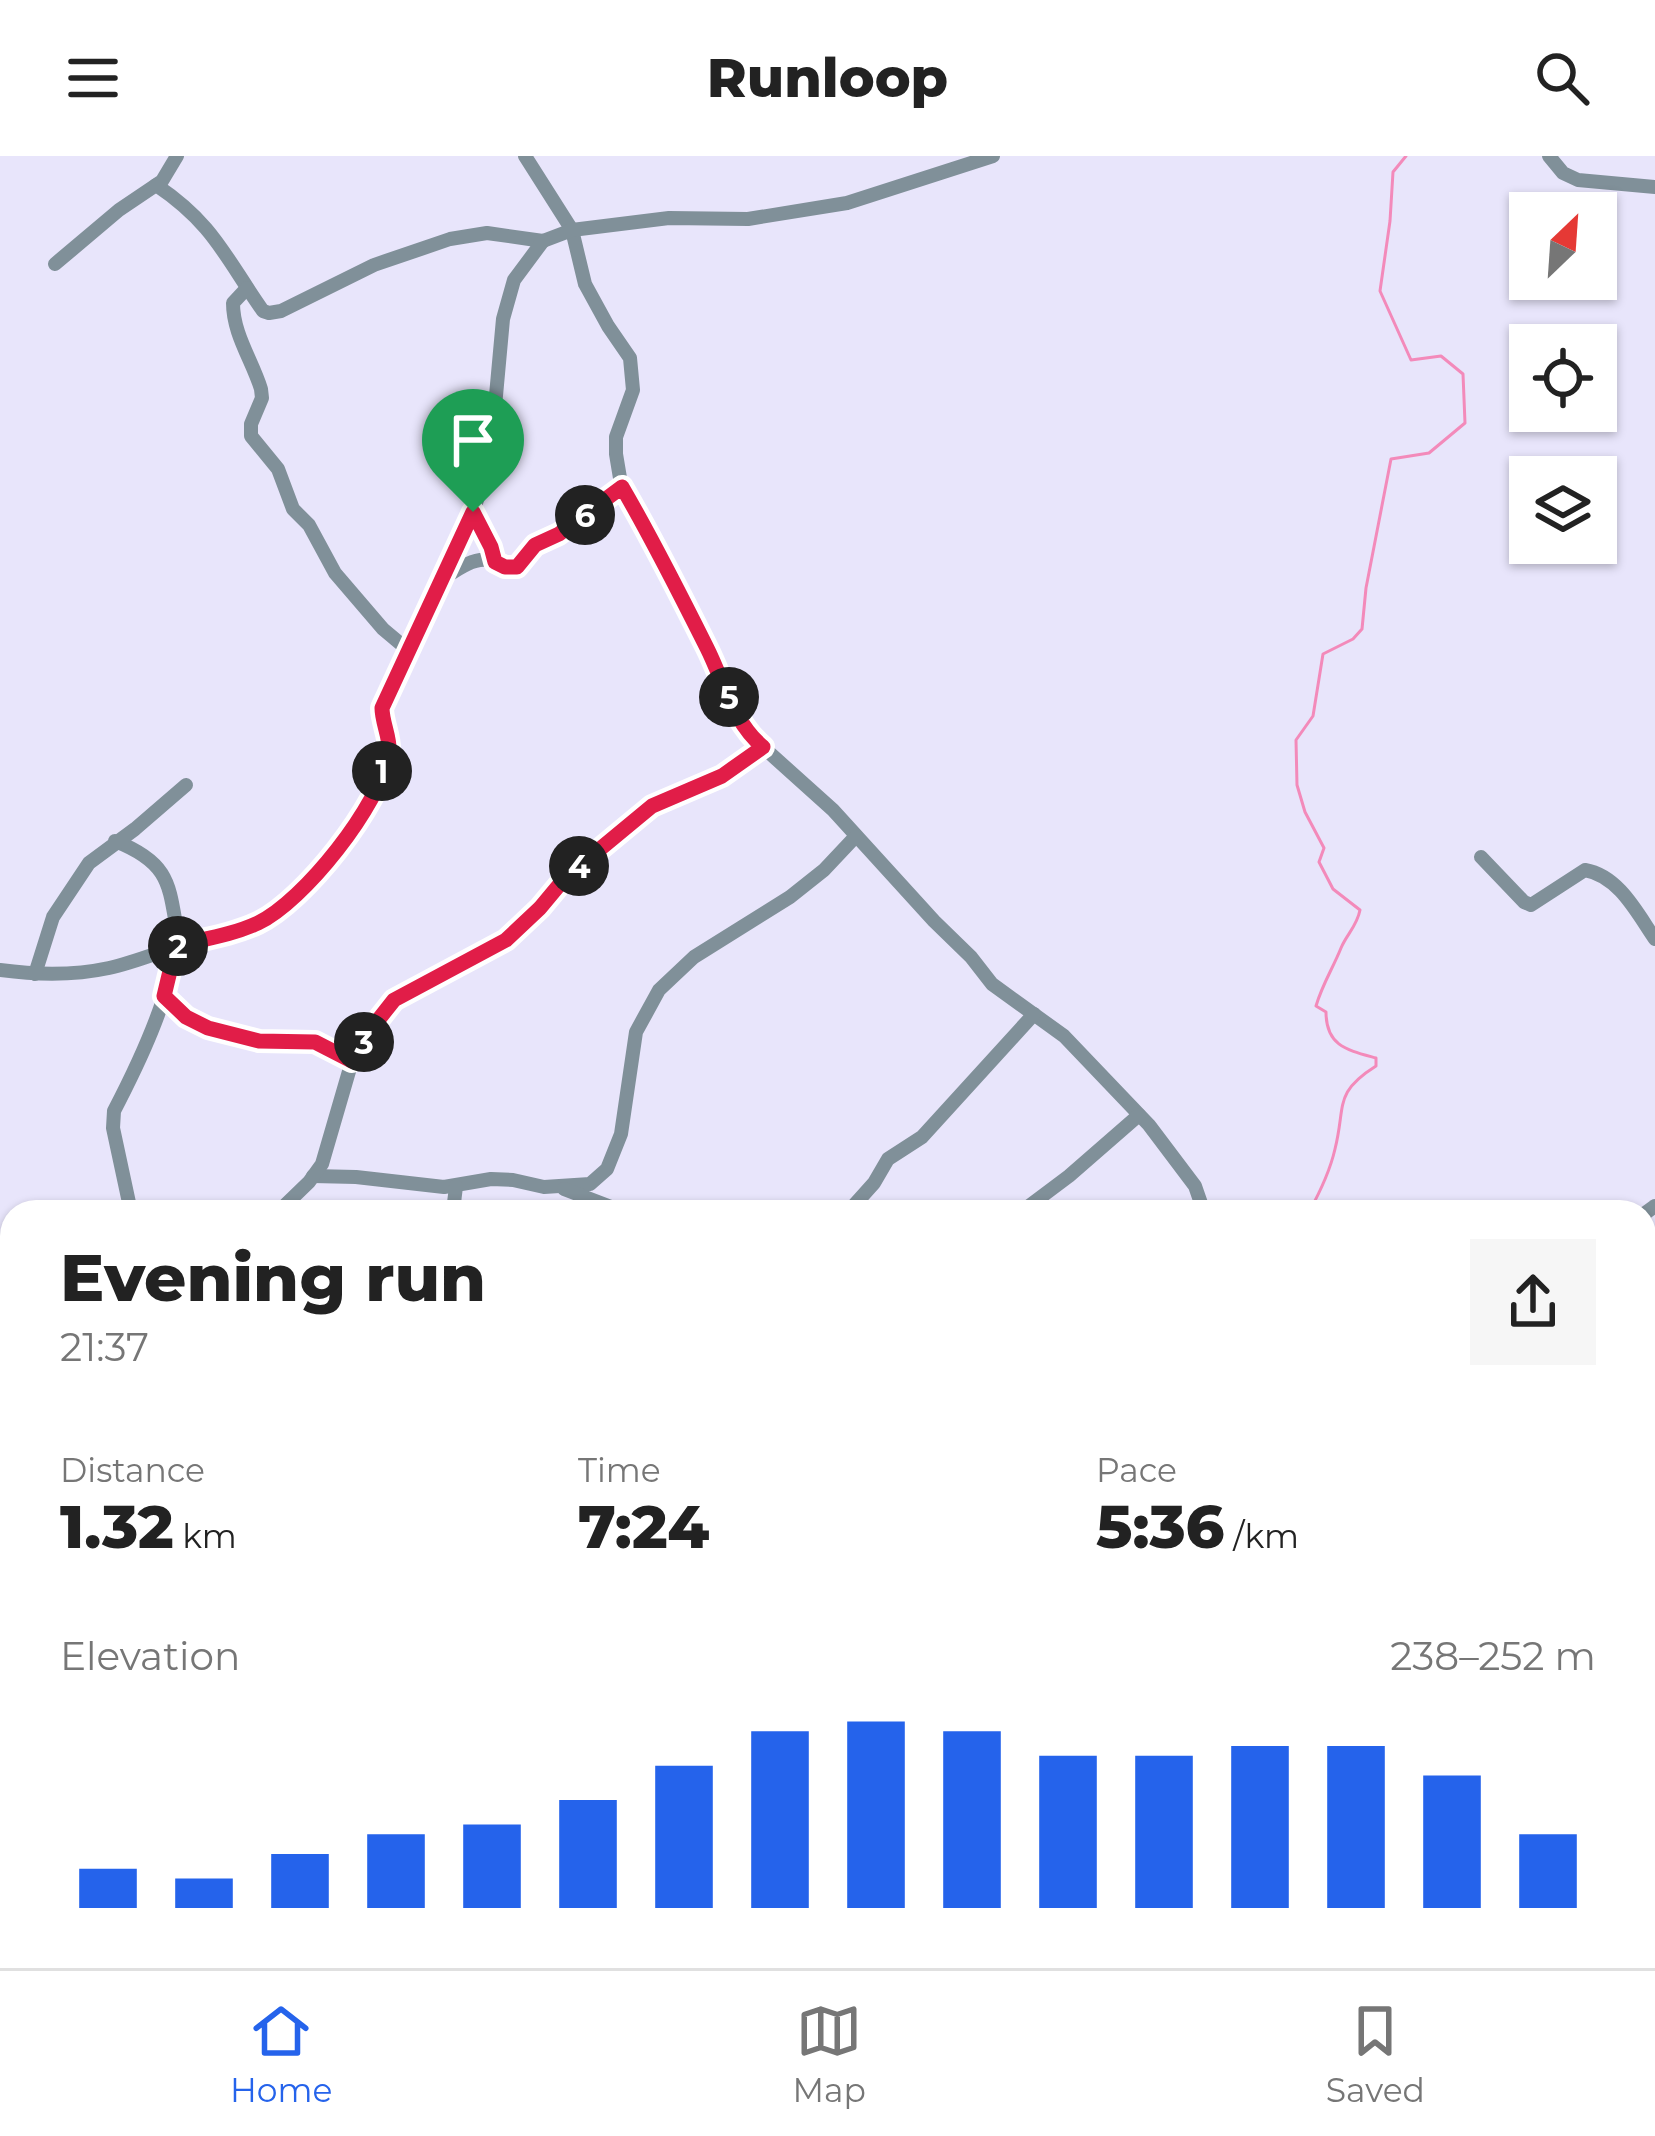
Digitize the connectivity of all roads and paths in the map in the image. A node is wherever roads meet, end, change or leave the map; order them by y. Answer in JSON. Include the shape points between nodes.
{"nodes":[{"id":1,"x":177,"y":156,"type":"edge"},
{"id":2,"x":525,"y":156,"type":"edge"},
{"id":3,"x":993,"y":156,"type":"edge"},
{"id":4,"x":1549,"y":156,"type":"edge"},
{"id":5,"x":156,"y":185,"type":"junction"},
{"id":6,"x":1655,"y":188,"type":"edge"},
{"id":7,"x":572,"y":230,"type":"junction"},
{"id":8,"x":544,"y":241,"type":"junction"},
{"id":9,"x":55,"y":264,"type":"dead end"},
{"id":10,"x":247,"y":288,"type":"junction"},
{"id":11,"x":622,"y":487,"type":"junction"},
{"id":12,"x":473,"y":512,"type":"junction"},
{"id":13,"x":495,"y":562,"type":"junction"},
{"id":14,"x":440,"y":581,"type":"junction"},
{"id":15,"x":408,"y":650,"type":"junction"},
{"id":16,"x":763,"y":747,"type":"junction"},
{"id":17,"x":186,"y":785,"type":"dead end"},
{"id":18,"x":856,"y":836,"type":"junction"},
{"id":19,"x":115,"y":841,"type":"junction"},
{"id":20,"x":1481,"y":857,"type":"dead end"},
{"id":21,"x":1655,"y":939,"type":"edge"},
{"id":22,"x":178,"y":946,"type":"junction"},
{"id":23,"x":0,"y":970,"type":"edge"},
{"id":24,"x":35,"y":974,"type":"junction"},
{"id":25,"x":164,"y":996,"type":"junction"},
{"id":26,"x":1034,"y":1014,"type":"junction"},
{"id":27,"x":352,"y":1061,"type":"junction"},
{"id":28,"x":1139,"y":1115,"type":"junction"},
{"id":29,"x":313,"y":1176,"type":"junction"},
{"id":30,"x":456,"y":1186,"type":"junction"},
{"id":31,"x":559,"y":1187,"type":"junction"},
{"id":32,"x":128,"y":1200,"type":"edge"},
{"id":33,"x":290,"y":1200,"type":"edge"},
{"id":34,"x":454,"y":1200,"type":"edge"},
{"id":35,"x":593,"y":1200,"type":"edge"},
{"id":36,"x":859,"y":1200,"type":"edge"},
{"id":37,"x":1037,"y":1200,"type":"edge"},
{"id":38,"x":1200,"y":1200,"type":"edge"}],
"edges":[{"from":1,"to":5,"type":"street"},
{"from":2,"to":7,"type":"street"},
{"from":3,"to":7,"type":"street","via":[[848,203],[748,219]]},
{"from":4,"to":6,"type":"street","via":[[1578,180]]},
{"from":5,"to":9,"type":"street"},
{"from":5,"to":10,"type":"street","via":[[211,232]]},
{"from":7,"to":8,"type":"street"},
{"from":7,"to":11,"type":"street","via":[[585,284],[633,369],[616,437]]},
{"from":8,"to":10,"type":"street","via":[[487,232],[451,238],[274,313],[263,311]]},
{"from":8,"to":12,"type":"street","via":[[514,280],[503,319],[490,461]]},
{"from":10,"to":15,"type":"street","via":[[232,311],[261,389],[251,436],[335,573]]},
{"from":11,"to":13,"type":"street","via":[[535,545],[517,567]]},
{"from":11,"to":16,"type":"street","via":[[735,713]]},
{"from":12,"to":13,"type":"street"},
{"from":12,"to":14,"type":"street"},
{"from":13,"to":14,"type":"street","via":[[472,562]]},
{"from":14,"to":15,"type":"street"},
{"from":15,"to":22,"type":"street","via":[[382,708],[389,753],[360,820],[264,920]]},
{"from":16,"to":18,"type":"street"},
{"from":16,"to":27,"type":"street","via":[[722,776],[652,806],[506,940],[394,1000]]},
{"from":17,"to":19,"type":"street"},
{"from":18,"to":26,"type":"street","via":[[992,984]]},
{"from":18,"to":31,"type":"street","via":[[790,897],[694,957],[658,990],[636,1032],[608,1169],[590,1184]]},
{"from":19,"to":22,"type":"street","via":[[147,855],[168,881]]},
{"from":19,"to":24,"type":"street","via":[[89,862],[53,917]]},
{"from":20,"to":21,"type":"street","via":[[1531,905],[1585,870],[1598,873]]},
{"from":22,"to":24,"type":"street","via":[[110,968]]},
{"from":22,"to":25,"type":"street"},
{"from":23,"to":24,"type":"street"},
{"from":25,"to":27,"type":"street","via":[[208,1028],[259,1041],[315,1042]]},
{"from":25,"to":32,"type":"street","via":[[114,1111]]},
{"from":26,"to":28,"type":"street"},
{"from":26,"to":36,"type":"street","via":[[922,1137],[888,1159]]},
{"from":27,"to":29,"type":"street"},
{"from":28,"to":37,"type":"street"},
{"from":28,"to":38,"type":"street"},
{"from":29,"to":30,"type":"street"},
{"from":29,"to":33,"type":"street"},
{"from":30,"to":31,"type":"street","via":[[491,1180]]},
{"from":30,"to":34,"type":"street"},
{"from":31,"to":35,"type":"street"}]}
